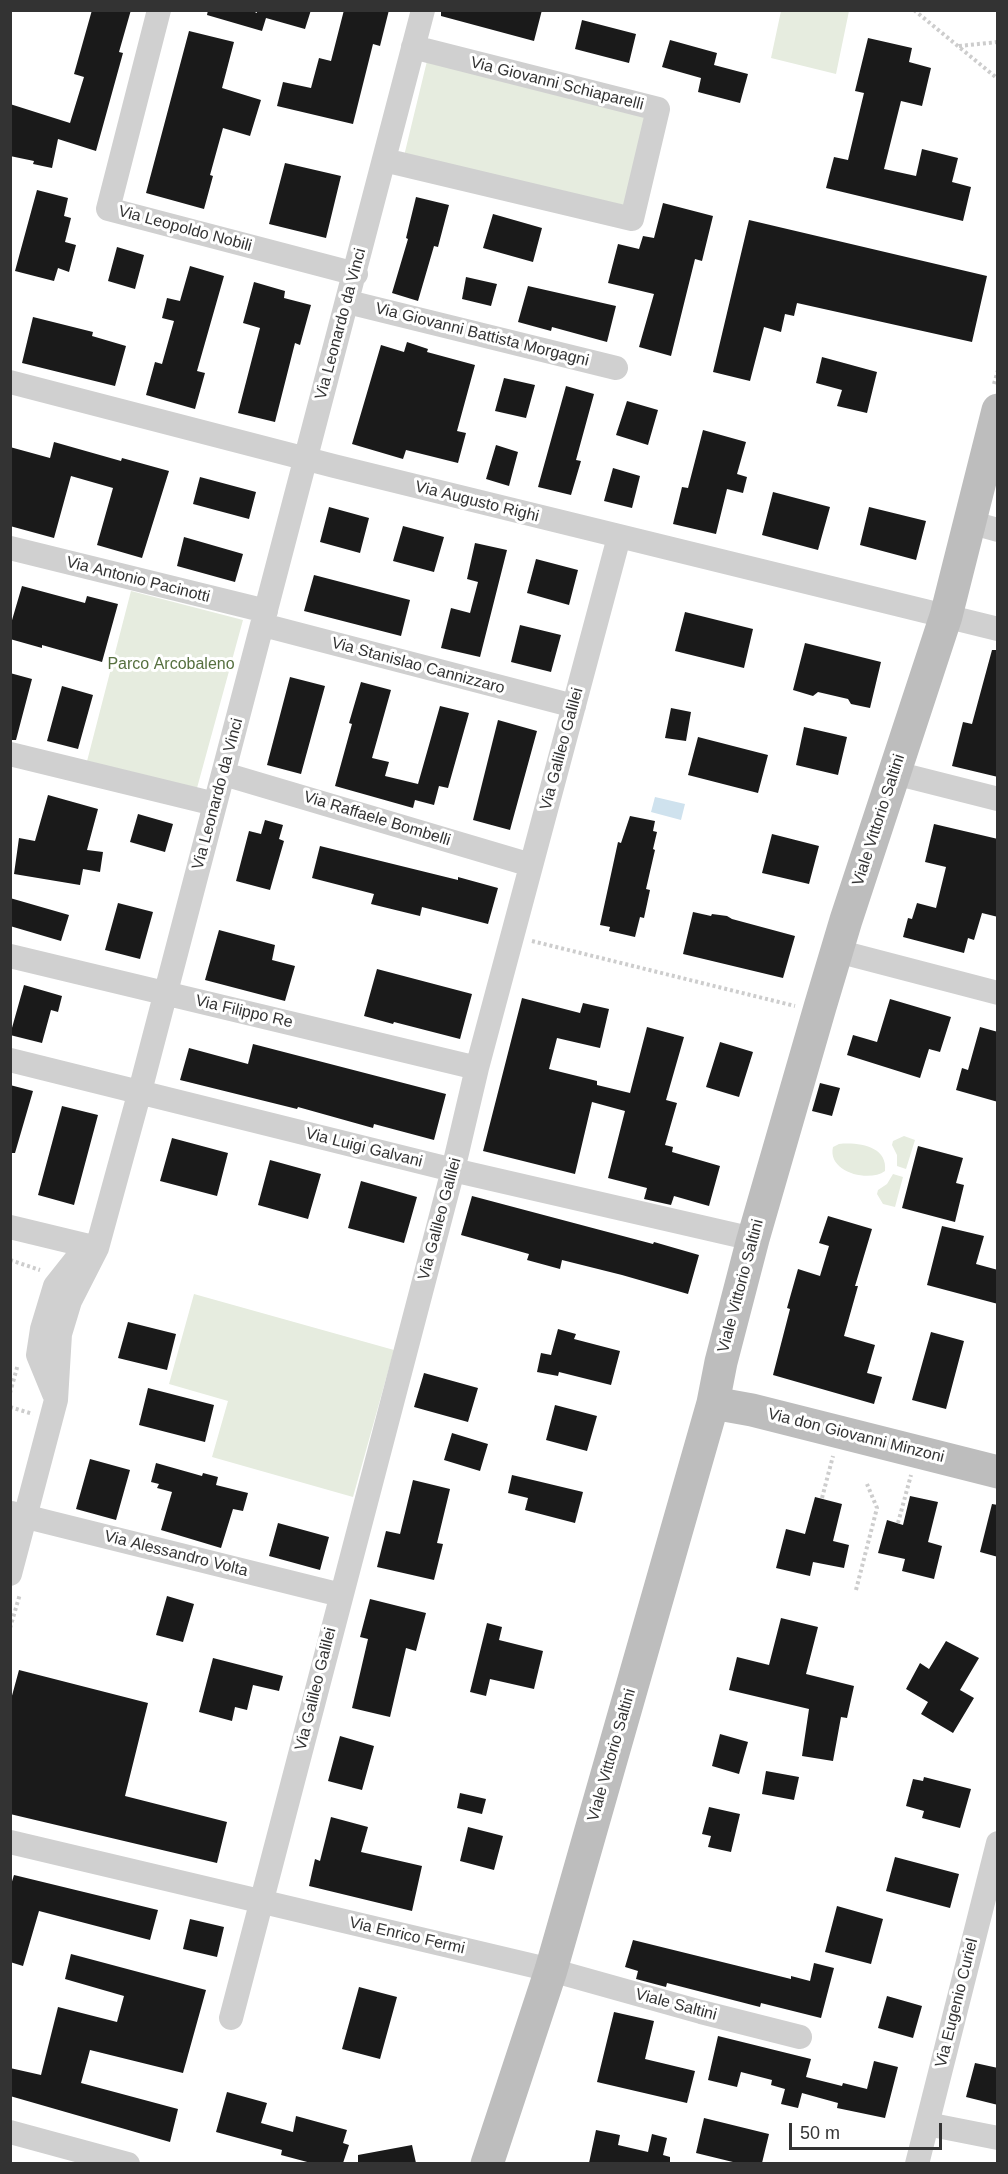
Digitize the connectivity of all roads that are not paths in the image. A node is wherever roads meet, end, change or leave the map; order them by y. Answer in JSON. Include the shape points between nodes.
{"nodes":[{"id":1,"x":159,"y":10,"type":"edge"},
{"id":2,"x":423,"y":10,"type":"edge"},
{"id":3,"x":413,"y":47,"type":"junction"},
{"id":4,"x":384,"y":160,"type":"junction"},
{"id":5,"x":356,"y":274,"type":"junction"},
{"id":6,"x":348,"y":302,"type":"junction"},
{"id":7,"x":616,"y":368,"type":"dead end"},
{"id":8,"x":10,"y":382,"type":"edge"},
{"id":9,"x":996,"y":419,"type":"edge"},
{"id":10,"x":305,"y":459,"type":"junction"},
{"id":11,"x":983,"y":526,"type":"edge"},
{"id":12,"x":619,"y":537,"type":"junction"},
{"id":13,"x":10,"y":548,"type":"edge"},
{"id":14,"x":946,"y":616,"type":"junction"},
{"id":15,"x":264,"y":618,"type":"junction"},
{"id":16,"x":998,"y":629,"type":"edge"},
{"id":17,"x":574,"y":706,"type":"junction"},
{"id":18,"x":10,"y":754,"type":"edge"},
{"id":19,"x":895,"y":773,"type":"junction"},
{"id":20,"x":224,"y":774,"type":"junction"},
{"id":21,"x":998,"y":799,"type":"edge"},
{"id":22,"x":215,"y":804,"type":"junction"},
{"id":23,"x":531,"y":865,"type":"junction"},
{"id":24,"x":837,"y":951,"type":"junction"},
{"id":25,"x":10,"y":956,"type":"edge"},
{"id":26,"x":998,"y":993,"type":"edge"},
{"id":27,"x":166,"y":994,"type":"junction"},
{"id":28,"x":10,"y":1060,"type":"edge"},
{"id":29,"x":477,"y":1068,"type":"junction"},
{"id":30,"x":140,"y":1091,"type":"junction"},
{"id":31,"x":453,"y":1170,"type":"junction"},
{"id":32,"x":10,"y":1227,"type":"edge"},
{"id":33,"x":753,"y":1239,"type":"junction"},
{"id":34,"x":97,"y":1248,"type":"junction"},
{"id":35,"x":713,"y":1403,"type":"junction"},
{"id":36,"x":998,"y":1472,"type":"edge"},
{"id":37,"x":18,"y":1515,"type":"edge"},
{"id":38,"x":10,"y":1574,"type":"edge"},
{"id":39,"x":341,"y":1595,"type":"junction"},
{"id":40,"x":10,"y":1842,"type":"edge"},
{"id":41,"x":998,"y":1844,"type":"edge"},
{"id":42,"x":262,"y":1902,"type":"junction"},
{"id":43,"x":551,"y":1970,"type":"junction"},
{"id":44,"x":231,"y":2018,"type":"dead end"},
{"id":45,"x":800,"y":2037,"type":"dead end"},
{"id":46,"x":927,"y":2124,"type":"junction"},
{"id":47,"x":10,"y":2132,"type":"edge"},
{"id":48,"x":998,"y":2138,"type":"edge"},
{"id":49,"x":129,"y":2163,"type":"edge"},
{"id":50,"x":487,"y":2163,"type":"edge"},
{"id":51,"x":917,"y":2163,"type":"edge"}],
"edges":[{"from":1,"to":5,"type":"street","name":"Via Leopoldo Nobili","via":[[108,209]]},
{"from":2,"to":3,"type":"street","name":"Via Leonardo da Vinci"},
{"from":3,"to":4,"type":"street","name":"Via Leonardo da Vinci"},
{"from":3,"to":4,"type":"street","name":"Via Giovanni Schiaparelli","via":[[658,109],[632,219]]},
{"from":4,"to":5,"type":"street","name":"Via Leonardo da Vinci"},
{"from":5,"to":6,"type":"street","name":"Via Leonardo da Vinci"},
{"from":6,"to":7,"type":"street","name":"Via Giovanni Battista Morgagni"},
{"from":6,"to":10,"type":"street","name":"Via Leonardo da Vinci"},
{"from":8,"to":10,"type":"street","name":"Via Augusto Righi"},
{"from":9,"to":11,"type":"street","name":"Viale Vittorio Saltini"},
{"from":10,"to":12,"type":"street","name":"Via Augusto Righi"},
{"from":10,"to":15,"type":"street","name":"Via Leonardo da Vinci"},
{"from":11,"to":14,"type":"street","name":"Viale Vittorio Saltini"},
{"from":12,"to":14,"type":"street","name":"Via Augusto Righi"},
{"from":12,"to":17,"type":"street","name":"Via Galileo Galilei"},
{"from":13,"to":15,"type":"street","name":"Via Antonio Pacinotti"},
{"from":14,"to":16,"type":"street","name":"Via Augusto Righi"},
{"from":14,"to":19,"type":"street","name":"Viale Vittorio Saltini"},
{"from":15,"to":17,"type":"street","name":"Via Stanislao Cannizzaro"},
{"from":15,"to":20,"type":"street","name":"Via Leonardo da Vinci"},
{"from":17,"to":23,"type":"street","name":"Via Galileo Galilei"},
{"from":18,"to":22,"type":"street"},
{"from":19,"to":21,"type":"street"},
{"from":19,"to":24,"type":"street","name":"Viale Vittorio Saltini"},
{"from":20,"to":22,"type":"street","name":"Via Leonardo da Vinci"},
{"from":20,"to":23,"type":"street","name":"Via Raffaele Bombelli"},
{"from":22,"to":27,"type":"street","name":"Via Leonardo da Vinci"},
{"from":23,"to":29,"type":"street","name":"Via Galileo Galilei"},
{"from":24,"to":26,"type":"street"},
{"from":24,"to":33,"type":"street","name":"Viale Vittorio Saltini"},
{"from":25,"to":27,"type":"street","name":"Via Filippo Re"},
{"from":27,"to":29,"type":"street","name":"Via Filippo Re"},
{"from":27,"to":30,"type":"street","name":"Via Leonardo da Vinci"},
{"from":28,"to":30,"type":"street","name":"Via Luigi Galvani"},
{"from":29,"to":31,"type":"street","name":"Via Galileo Galilei"},
{"from":30,"to":31,"type":"street","name":"Via Luigi Galvani"},
{"from":30,"to":34,"type":"street","name":"Via Leonardo da Vinci"},
{"from":31,"to":33,"type":"street","name":"Via Luigi Galvani"},
{"from":31,"to":39,"type":"street","name":"Via Galileo Galilei"},
{"from":32,"to":34,"type":"street"},
{"from":33,"to":35,"type":"street","name":"Viale Vittorio Saltini"},
{"from":34,"to":37,"type":"street","via":[[78,1257],[55,1286],[42,1329],[38,1355],[56,1400]]},
{"from":35,"to":36,"type":"street","name":"Via don Giovanni Minzoni"},
{"from":35,"to":43,"type":"street","name":"Viale Vittorio Saltini"},
{"from":37,"to":38,"type":"street"},
{"from":37,"to":39,"type":"street","name":"Via Alessandro Volta"},
{"from":39,"to":42,"type":"street","name":"Via Galileo Galilei"},
{"from":40,"to":42,"type":"street","name":"Via Enrico Fermi"},
{"from":41,"to":46,"type":"street","name":"Via Eugenio Curiel"},
{"from":42,"to":43,"type":"street","name":"Via Enrico Fermi"},
{"from":42,"to":44,"type":"street"},
{"from":43,"to":45,"type":"street","name":"Viale Saltini"},
{"from":43,"to":50,"type":"street","name":"Viale Vittorio Saltini"},
{"from":46,"to":48,"type":"street"},
{"from":46,"to":51,"type":"street","name":"Via Eugenio Curiel"},
{"from":47,"to":49,"type":"street"}]}
